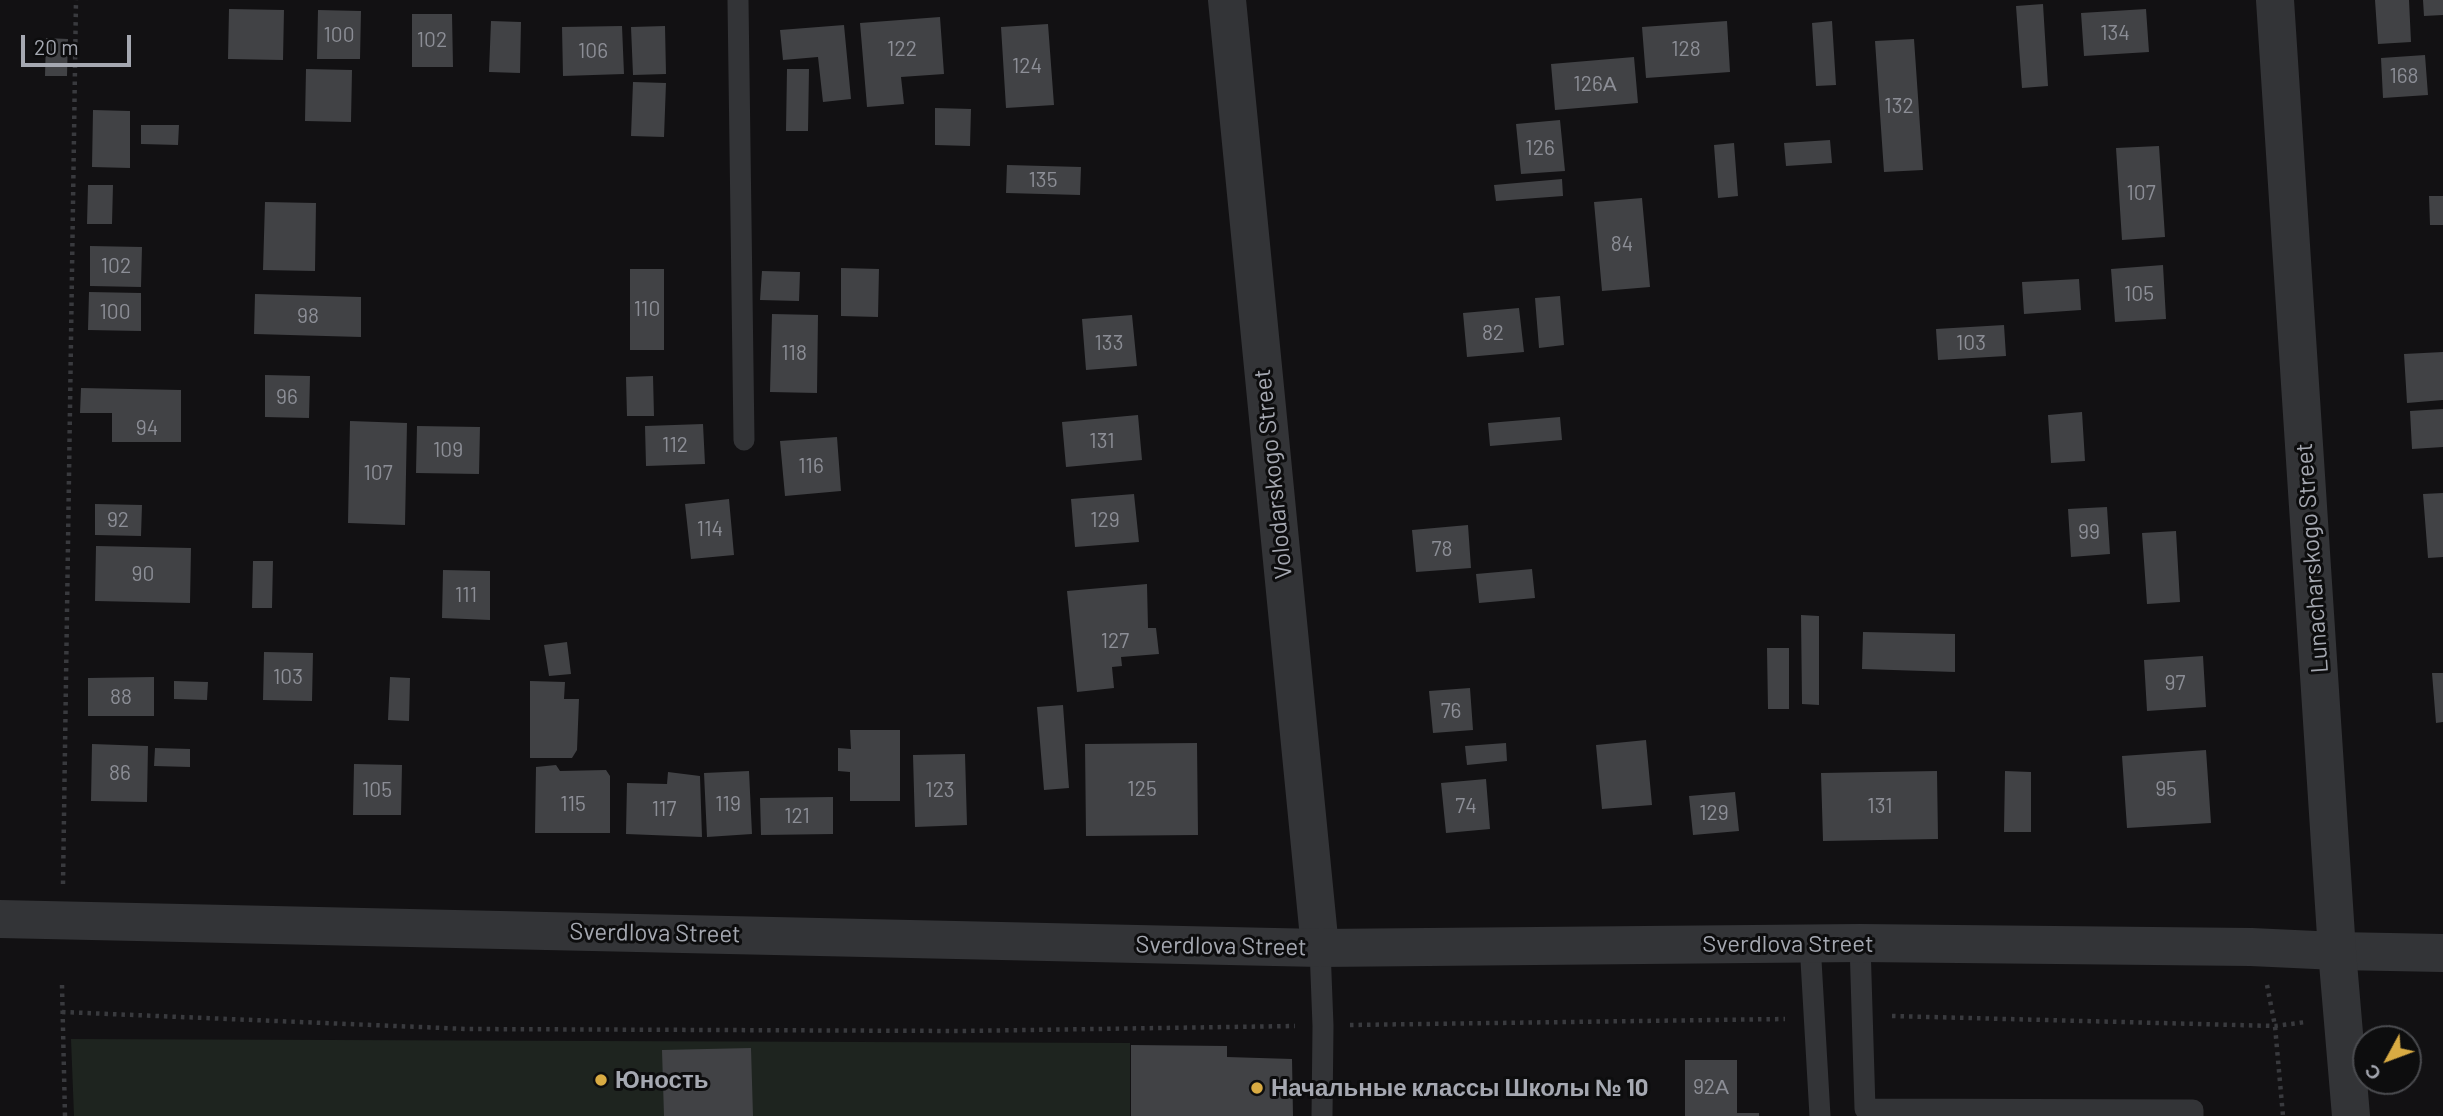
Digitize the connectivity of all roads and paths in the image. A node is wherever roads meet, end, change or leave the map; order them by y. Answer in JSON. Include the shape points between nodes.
{"nodes":[{"id":1,"x":76,"y":0,"type":"edge"},
{"id":2,"x":738,"y":0,"type":"edge"},
{"id":3,"x":1227,"y":0,"type":"edge"},
{"id":4,"x":2275,"y":0,"type":"edge"},
{"id":5,"x":744,"y":440,"type":"dead end"},
{"id":6,"x":62,"y":892,"type":"dead end"},
{"id":7,"x":0,"y":919,"type":"edge"},
{"id":8,"x":1810,"y":943,"type":"junction"},
{"id":9,"x":1860,"y":943,"type":"junction"},
{"id":10,"x":1320,"y":948,"type":"junction"},
{"id":11,"x":2337,"y":951,"type":"junction"},
{"id":12,"x":2443,"y":953,"type":"edge"},
{"id":13,"x":2266,"y":982,"type":"dead end"},
{"id":14,"x":62,"y":985,"type":"dead end"},
{"id":15,"x":62,"y":1012,"type":"junction"},
{"id":16,"x":1864,"y":1016,"type":"junction"},
{"id":17,"x":1815,"y":1019,"type":"junction"},
{"id":18,"x":2318,"y":1020,"type":"dead end"},
{"id":19,"x":1323,"y":1026,"type":"junction"},
{"id":20,"x":2275,"y":1026,"type":"junction"},
{"id":21,"x":1820,"y":1112,"type":"edge"},
{"id":22,"x":65,"y":1116,"type":"edge"},
{"id":23,"x":1322,"y":1116,"type":"edge"},
{"id":24,"x":2193,"y":1116,"type":"edge"},
{"id":25,"x":2283,"y":1116,"type":"edge"},
{"id":26,"x":2351,"y":1116,"type":"edge"}],
"edges":[{"from":1,"to":6,"type":"path"},
{"from":2,"to":5,"type":"lane"},
{"from":3,"to":10,"type":"street","name":"Volodarskogo Street"},
{"from":4,"to":11,"type":"street","name":"Lunacharskogo Street"},
{"from":7,"to":10,"type":"street","name":"Sverdlova Street"},
{"from":8,"to":9,"type":"street","name":"Sverdlova Street"},
{"from":8,"to":10,"type":"street","name":"Sverdlova Street"},
{"from":8,"to":17,"type":"lane"},
{"from":9,"to":11,"type":"street","name":"Sverdlova Street"},
{"from":9,"to":16,"type":"lane"},
{"from":10,"to":19,"type":"lane"},
{"from":11,"to":12,"type":"street","name":"Sverdlova Street"},
{"from":11,"to":26,"type":"street","name":"Lunacharskogo Street"},
{"from":13,"to":20,"type":"path"},
{"from":14,"to":15,"type":"path"},
{"from":15,"to":19,"type":"path","via":[[481,1029],[960,1031]]},
{"from":15,"to":22,"type":"path"},
{"from":16,"to":20,"type":"path"},
{"from":16,"to":24,"type":"lane","via":[[1865,1109],[2193,1110]]},
{"from":17,"to":19,"type":"path"},
{"from":17,"to":21,"type":"lane"},
{"from":18,"to":20,"type":"path"},
{"from":19,"to":23,"type":"lane"},
{"from":20,"to":25,"type":"path"}]}
